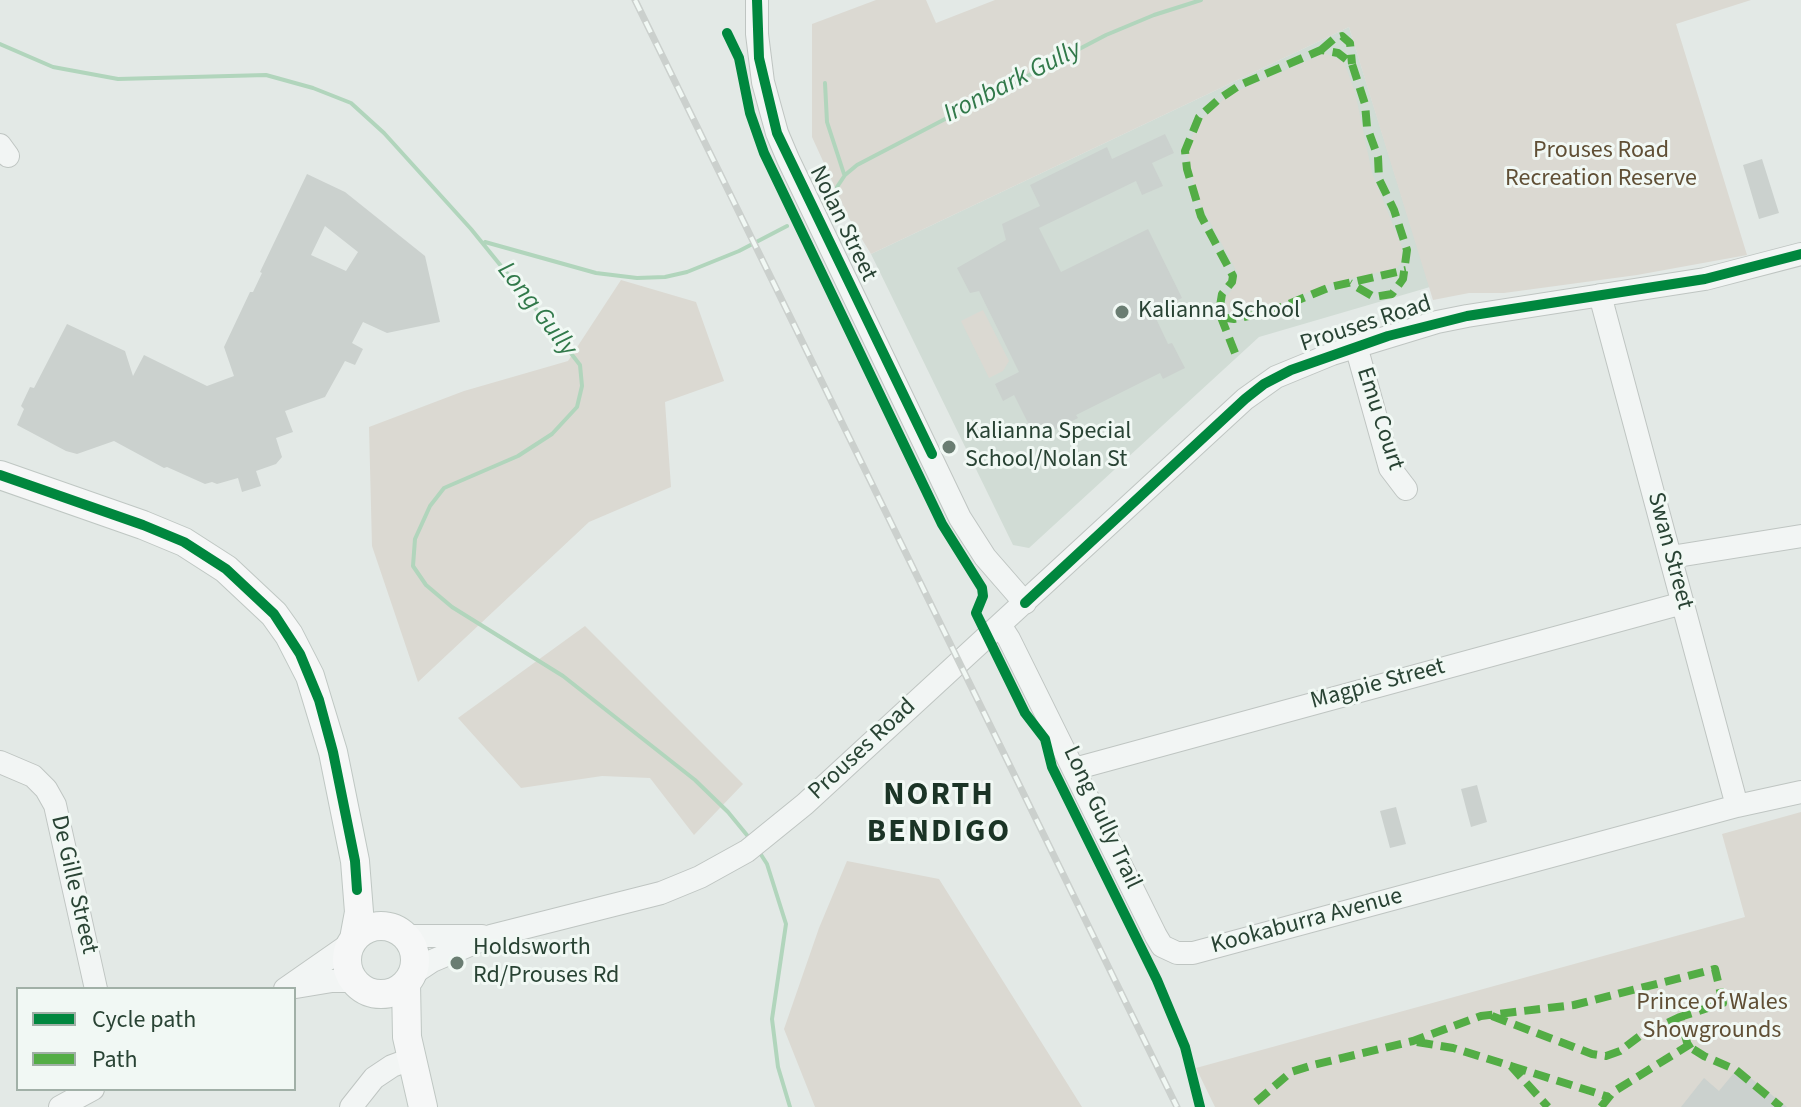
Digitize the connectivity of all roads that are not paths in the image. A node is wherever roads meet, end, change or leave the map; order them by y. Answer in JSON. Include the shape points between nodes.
{"nodes":[{"id":1,"x":757,"y":0,"type":"edge"},
{"id":2,"x":1801,"y":254,"type":"edge"},
{"id":3,"x":1600,"y":295,"type":"junction"},
{"id":4,"x":1356,"y":346,"type":"junction"},
{"id":5,"x":0,"y":475,"type":"edge"},
{"id":6,"x":1406,"y":489,"type":"dead end"},
{"id":7,"x":1801,"y":536,"type":"edge"},
{"id":8,"x":1671,"y":557,"type":"junction"},
{"id":9,"x":1025,"y":603,"type":"junction"},
{"id":10,"x":1683,"y":603,"type":"junction"},
{"id":11,"x":1000,"y":625,"type":"junction"},
{"id":12,"x":0,"y":762,"type":"edge"},
{"id":13,"x":1074,"y":769,"type":"junction"},
{"id":14,"x":1801,"y":792,"type":"edge"},
{"id":15,"x":1737,"y":806,"type":"junction"},
{"id":16,"x":355,"y":861,"type":"junction"},
{"id":17,"x":400,"y":933,"type":"junction"},
{"id":18,"x":491,"y":936,"type":"junction"},
{"id":19,"x":353,"y":941,"type":"junction"},
{"id":20,"x":409,"y":979,"type":"junction"},
{"id":21,"x":96,"y":987,"type":"edge"},
{"id":22,"x":289,"y":987,"type":"edge"},
{"id":23,"x":296,"y":987,"type":"edge"},
{"id":24,"x":363,"y":987,"type":"junction"},
{"id":25,"x":406,"y":1060,"type":"junction"},
{"id":26,"x":89,"y":1091,"type":"edge"},
{"id":27,"x":60,"y":1107,"type":"edge"},
{"id":28,"x":351,"y":1107,"type":"edge"},
{"id":29,"x":422,"y":1107,"type":"edge"}],
"edges":[{"from":1,"to":9,"type":"street","name":"Nolan Street","via":[[763,82],[788,159],[960,518]]},
{"from":2,"to":3,"type":"street","name":"Prouses Road","via":[[1730,274]]},
{"from":3,"to":4,"type":"street","name":"Prouses Road","via":[[1467,316]]},
{"from":3,"to":8,"type":"street","name":"Swan Street"},
{"from":4,"to":6,"type":"street","name":"Emu Court","via":[[1390,468]]},
{"from":4,"to":9,"type":"street","name":"Prouses Road","via":[[1261,386]]},
{"from":5,"to":16,"type":"main road","via":[[184,542],[258,597],[289,635],[319,700]]},
{"from":7,"to":8,"type":"street"},
{"from":8,"to":10,"type":"street","name":"Swan Street"},
{"from":9,"to":11,"type":"street","name":"Prouses Road"},
{"from":10,"to":13,"type":"street","name":"Magpie Street"},
{"from":10,"to":15,"type":"street","name":"Swan Street"},
{"from":11,"to":13,"type":"street","name":"Kookaburra Avenue"},
{"from":11,"to":18,"type":"street","name":"Prouses Road","via":[[754,846],[661,893]]},
{"from":12,"to":21,"type":"street","name":"De Gille Street","via":[[33,776],[55,805]]},
{"from":13,"to":15,"type":"street","name":"Kookaburra Avenue","via":[[1156,936],[1167,949],[1182,954]]},
{"from":14,"to":15,"type":"street","name":"Kookaburra Avenue"},
{"from":16,"to":17,"type":"main road"},
{"from":16,"to":19,"type":"main road","via":[[359,912]]},
{"from":17,"to":18,"type":"street","name":"Prouses Road"},
{"from":17,"to":19,"type":"main road","via":[[373,927]]},
{"from":17,"to":20,"type":"main road","via":[[414,955]]},
{"from":18,"to":20,"type":"street","name":"Prouses Road","via":[[432,961]]},
{"from":19,"to":22,"type":"street"},
{"from":19,"to":24,"type":"main road","via":[[347,963]]},
{"from":20,"to":24,"type":"main road","via":[[390,993]]},
{"from":20,"to":25,"type":"main road"},
{"from":23,"to":24,"type":"street","via":[[332,981]]},
{"from":24,"to":25,"type":"main road"},
{"from":25,"to":28,"type":"street","via":[[374,1078]]},
{"from":25,"to":29,"type":"main road"},
{"from":26,"to":27,"type":"street"}]}
